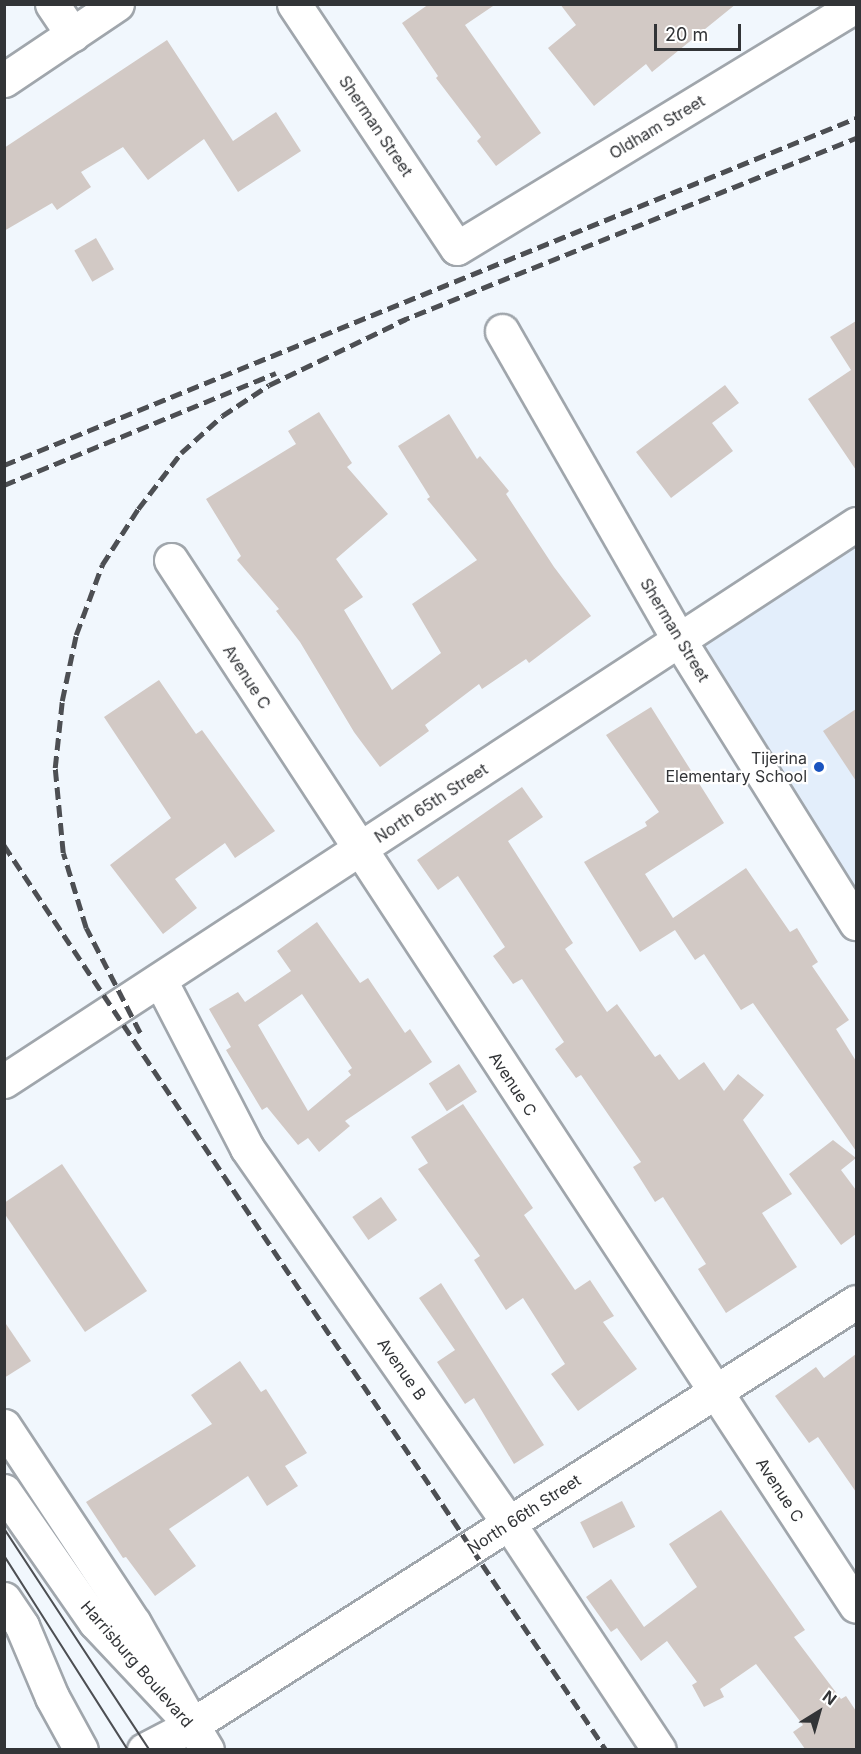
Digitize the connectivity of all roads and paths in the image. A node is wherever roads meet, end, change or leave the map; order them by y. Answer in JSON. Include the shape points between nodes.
{"nodes":[{"id":1,"x":52,"y":4,"type":"edge"},
{"id":2,"x":117,"y":4,"type":"edge"},
{"id":3,"x":294,"y":4,"type":"edge"},
{"id":4,"x":856,"y":5,"type":"edge"},
{"id":5,"x":73,"y":35,"type":"junction"},
{"id":6,"x":4,"y":80,"type":"edge"},
{"id":7,"x":458,"y":248,"type":"joint"},
{"id":8,"x":502,"y":331,"type":"dead end"},
{"id":9,"x":856,"y":524,"type":"edge"},
{"id":10,"x":171,"y":560,"type":"dead end"},
{"id":11,"x":679,"y":640,"type":"junction"},
{"id":12,"x":359,"y":850,"type":"junction"},
{"id":13,"x":856,"y":923,"type":"edge"},
{"id":14,"x":160,"y":980,"type":"junction"},
{"id":15,"x":4,"y":1081,"type":"edge"},
{"id":16,"x":856,"y":1302,"type":"edge"},
{"id":17,"x":717,"y":1393,"type":"junction"},
{"id":18,"x":4,"y":1426,"type":"edge"},
{"id":19,"x":4,"y":1491,"type":"edge"},
{"id":20,"x":508,"y":1522,"type":"junction"},
{"id":21,"x":4,"y":1599,"type":"edge"},
{"id":22,"x":856,"y":1606,"type":"edge"},
{"id":23,"x":4,"y":1648,"type":"edge"},
{"id":24,"x":52,"y":1697,"type":"junction"},
{"id":25,"x":191,"y":1741,"type":"edge"},
{"id":26,"x":81,"y":1749,"type":"edge"},
{"id":27,"x":144,"y":1749,"type":"edge"},
{"id":28,"x":659,"y":1749,"type":"edge"}],
"edges":[{"from":1,"to":5,"type":"street"},
{"from":2,"to":5,"type":"street"},
{"from":3,"to":7,"type":"street","name":"Sherman Street"},
{"from":4,"to":7,"type":"street","name":"Oldham Street"},
{"from":5,"to":6,"type":"street"},
{"from":8,"to":11,"type":"street","name":"Sherman Street"},
{"from":9,"to":11,"type":"street","name":"North 65th Street"},
{"from":10,"to":12,"type":"street","name":"Avenue C"},
{"from":11,"to":12,"type":"street","name":"North 65th Street"},
{"from":11,"to":13,"type":"street","name":"Sherman Street"},
{"from":12,"to":14,"type":"street","name":"North 65th Street"},
{"from":12,"to":17,"type":"street","name":"Avenue C"},
{"from":14,"to":15,"type":"street","name":"North 65th Street"},
{"from":14,"to":20,"type":"street","name":"Avenue B","via":[[247,1148]]},
{"from":16,"to":17,"type":"street","name":"North 66th Street"},
{"from":17,"to":20,"type":"street","name":"North 66th Street"},
{"from":17,"to":22,"type":"street","name":"Avenue C"},
{"from":18,"to":25,"type":"street","via":[[134,1623]]},
{"from":19,"to":25,"type":"street","name":"Harrisburg Boulevard","via":[[95,1622]]},
{"from":20,"to":25,"type":"street","name":"North 66th Street"},
{"from":20,"to":28,"type":"street","name":"Avenue B"},
{"from":21,"to":24,"type":"street","via":[[22,1626]]},
{"from":23,"to":24,"type":"street"},
{"from":24,"to":26,"type":"street"},
{"from":25,"to":27,"type":"street","name":"North 66th Street"}]}
